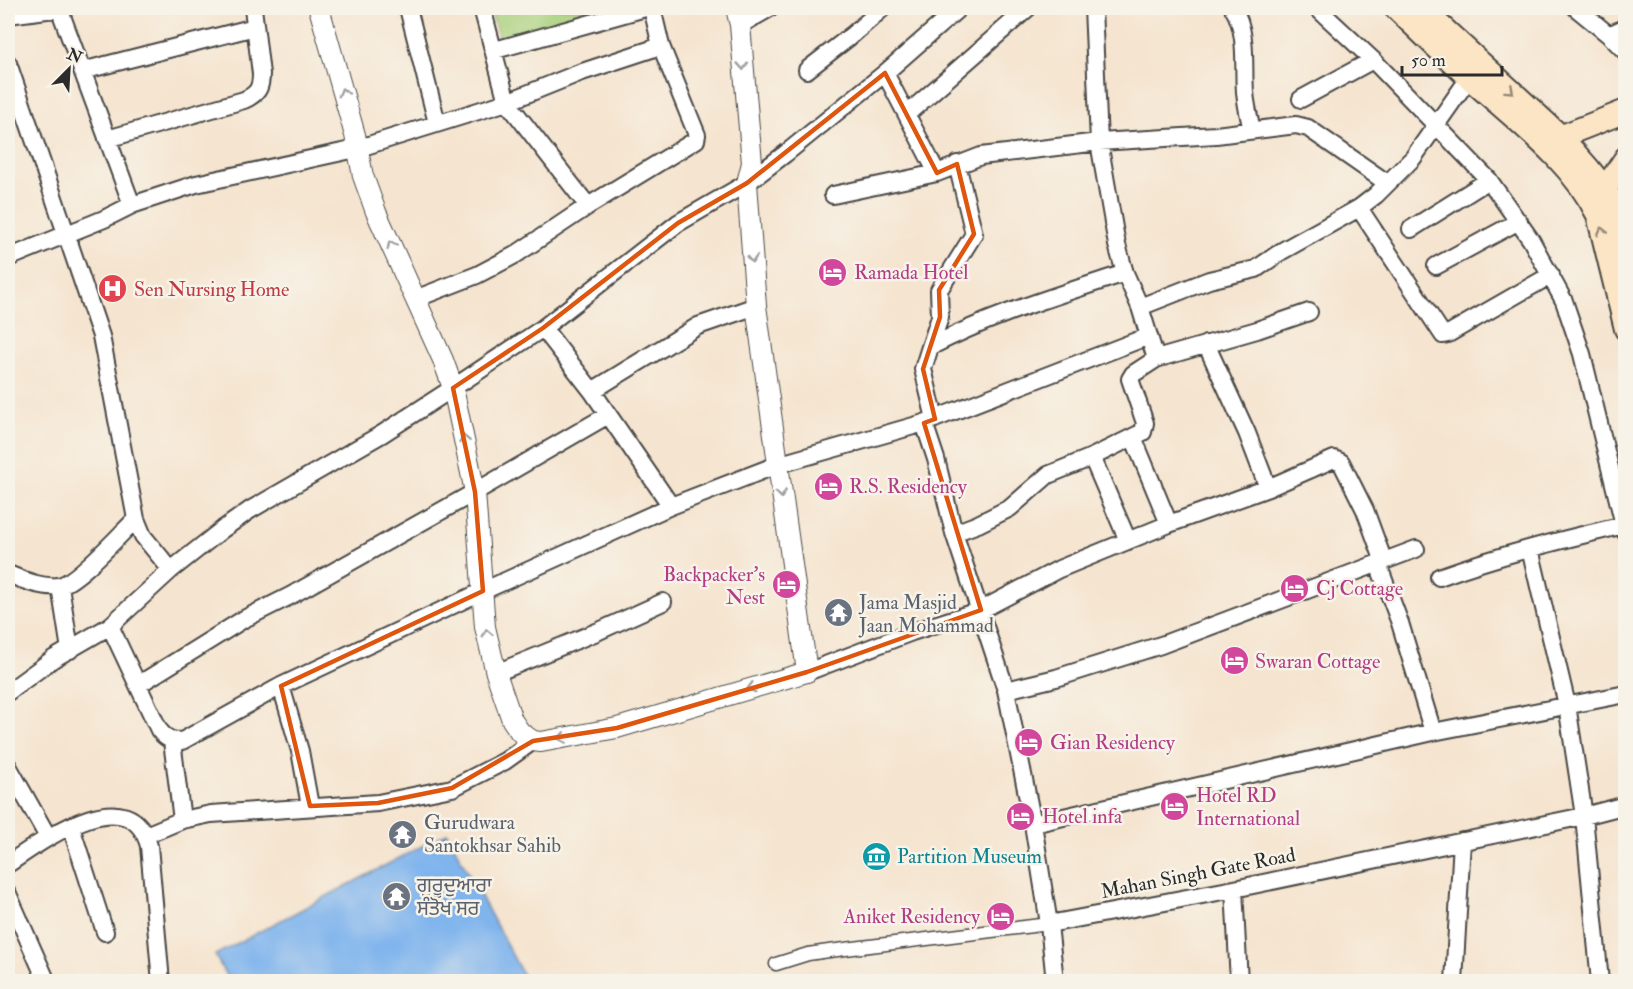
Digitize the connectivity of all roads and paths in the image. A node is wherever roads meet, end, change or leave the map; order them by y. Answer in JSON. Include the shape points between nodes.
{"nodes":[{"id":1,"x":60,"y":8,"type":"edge"},
{"id":2,"x":253,"y":8,"type":"edge"},
{"id":3,"x":320,"y":8,"type":"edge"},
{"id":4,"x":408,"y":8,"type":"edge"},
{"id":5,"x":482,"y":8,"type":"edge"},
{"id":6,"x":644,"y":8,"type":"edge"},
{"id":7,"x":652,"y":8,"type":"edge"},
{"id":8,"x":770,"y":8,"type":"edge"},
{"id":9,"x":883,"y":8,"type":"edge"},
{"id":10,"x":959,"y":8,"type":"edge"},
{"id":11,"x":1029,"y":8,"type":"edge"},
{"id":12,"x":1093,"y":8,"type":"edge"},
{"id":13,"x":1233,"y":8,"type":"edge"},
{"id":14,"x":1317,"y":8,"type":"edge"},
{"id":15,"x":1396,"y":8,"type":"edge"},
{"id":16,"x":1421,"y":8,"type":"edge"},
{"id":17,"x":1576,"y":8,"type":"edge"},
{"id":18,"x":8,"y":15,"type":"edge"},
{"id":19,"x":738,"y":16,"type":"edge"},
{"id":20,"x":255,"y":27,"type":"junction"},
{"id":21,"x":1626,"y":27,"type":"edge"},
{"id":22,"x":1609,"y":35,"type":"junction"},
{"id":23,"x":661,"y":46,"type":"junction"},
{"id":24,"x":495,"y":50,"type":"junction"},
{"id":25,"x":1626,"y":52,"type":"edge"},
{"id":26,"x":1373,"y":60,"type":"junction"},
{"id":27,"x":8,"y":63,"type":"edge"},
{"id":28,"x":807,"y":70,"type":"dead end"},
{"id":29,"x":82,"y":71,"type":"junction"},
{"id":30,"x":885,"y":73,"type":"junction"},
{"id":31,"x":1469,"y":78,"type":"junction"},
{"id":32,"x":1301,"y":99,"type":"dead end"},
{"id":33,"x":507,"y":102,"type":"junction"},
{"id":34,"x":1626,"y":111,"type":"edge"},
{"id":35,"x":907,"y":114,"type":"junction"},
{"id":36,"x":437,"y":123,"type":"junction"},
{"id":37,"x":1437,"y":124,"type":"junction"},
{"id":38,"x":1252,"y":130,"type":"junction"},
{"id":39,"x":107,"y":139,"type":"junction"},
{"id":40,"x":1551,"y":140,"type":"junction"},
{"id":41,"x":1099,"y":142,"type":"junction"},
{"id":42,"x":356,"y":149,"type":"junction"},
{"id":43,"x":1626,"y":158,"type":"edge"},
{"id":44,"x":957,"y":164,"type":"junction"},
{"id":45,"x":937,"y":173,"type":"junction"},
{"id":46,"x":1489,"y":180,"type":"junction"},
{"id":47,"x":747,"y":183,"type":"junction"},
{"id":48,"x":1387,"y":183,"type":"junction"},
{"id":49,"x":1605,"y":189,"type":"junction"},
{"id":50,"x":833,"y":195,"type":"dead end"},
{"id":51,"x":132,"y":206,"type":"junction"},
{"id":52,"x":588,"y":206,"type":"junction"},
{"id":53,"x":1359,"y":208,"type":"junction"},
{"id":54,"x":1622,"y":219,"type":"edge"},
{"id":55,"x":1519,"y":221,"type":"junction"},
{"id":56,"x":1412,"y":229,"type":"dead end"},
{"id":57,"x":65,"y":235,"type":"junction"},
{"id":58,"x":1626,"y":248,"type":"edge"},
{"id":59,"x":8,"y":258,"type":"edge"},
{"id":60,"x":1436,"y":266,"type":"dead end"},
{"id":61,"x":1125,"y":273,"type":"junction"},
{"id":62,"x":1551,"y":274,"type":"junction"},
{"id":63,"x":416,"y":298,"type":"junction"},
{"id":64,"x":756,"y":306,"type":"junction"},
{"id":65,"x":1140,"y":307,"type":"junction"},
{"id":66,"x":1309,"y":312,"type":"dead end"},
{"id":67,"x":543,"y":328,"type":"junction"},
{"id":68,"x":1626,"y":329,"type":"edge"},
{"id":69,"x":1149,"y":336,"type":"junction"},
{"id":70,"x":1206,"y":344,"type":"junction"},
{"id":71,"x":930,"y":348,"type":"junction"},
{"id":72,"x":1156,"y":359,"type":"junction"},
{"id":73,"x":453,"y":388,"type":"junction"},
{"id":74,"x":592,"y":391,"type":"junction"},
{"id":75,"x":608,"y":415,"type":"junction"},
{"id":76,"x":930,"y":421,"type":"junction"},
{"id":77,"x":1133,"y":437,"type":"junction"},
{"id":78,"x":1092,"y":457,"type":"junction"},
{"id":79,"x":777,"y":465,"type":"junction"},
{"id":80,"x":1268,"y":488,"type":"junction"},
{"id":81,"x":475,"y":492,"type":"junction"},
{"id":82,"x":670,"y":506,"type":"junction"},
{"id":83,"x":136,"y":519,"type":"junction"},
{"id":84,"x":1169,"y":524,"type":"junction"},
{"id":85,"x":1625,"y":529,"type":"edge"},
{"id":86,"x":954,"y":533,"type":"junction"},
{"id":87,"x":1128,"y":541,"type":"junction"},
{"id":88,"x":1416,"y":549,"type":"dead end"},
{"id":89,"x":1530,"y":549,"type":"junction"},
{"id":90,"x":1381,"y":563,"type":"junction"},
{"id":91,"x":171,"y":570,"type":"junction"},
{"id":92,"x":8,"y":574,"type":"edge"},
{"id":93,"x":1438,"y":578,"type":"dead end"},
{"id":94,"x":60,"y":586,"type":"junction"},
{"id":95,"x":483,"y":591,"type":"junction"},
{"id":96,"x":663,"y":602,"type":"dead end"},
{"id":97,"x":981,"y":610,"type":"junction"},
{"id":98,"x":110,"y":626,"type":"junction"},
{"id":99,"x":70,"y":650,"type":"junction"},
{"id":100,"x":807,"y":672,"type":"junction"},
{"id":101,"x":496,"y":673,"type":"junction"},
{"id":102,"x":138,"y":685,"type":"junction"},
{"id":103,"x":281,"y":686,"type":"junction"},
{"id":104,"x":1006,"y":690,"type":"junction"},
{"id":105,"x":8,"y":692,"type":"edge"},
{"id":106,"x":1626,"y":694,"type":"edge"},
{"id":107,"x":1567,"y":705,"type":"junction"},
{"id":108,"x":1433,"y":732,"type":"junction"},
{"id":109,"x":172,"y":741,"type":"junction"},
{"id":110,"x":533,"y":741,"type":"junction"},
{"id":111,"x":8,"y":766,"type":"edge"},
{"id":112,"x":1626,"y":805,"type":"edge"},
{"id":113,"x":310,"y":806,"type":"junction"},
{"id":114,"x":1584,"y":816,"type":"junction"},
{"id":115,"x":182,"y":820,"type":"junction"},
{"id":116,"x":1033,"y":824,"type":"junction"},
{"id":117,"x":71,"y":827,"type":"junction"},
{"id":118,"x":146,"y":835,"type":"junction"},
{"id":119,"x":48,"y":837,"type":"junction"},
{"id":120,"x":1462,"y":841,"type":"junction"},
{"id":121,"x":8,"y":864,"type":"edge"},
{"id":122,"x":1234,"y":889,"type":"junction"},
{"id":123,"x":8,"y":894,"type":"edge"},
{"id":124,"x":1049,"y":924,"type":"junction"},
{"id":125,"x":105,"y":932,"type":"dead end"},
{"id":126,"x":776,"y":964,"type":"dead end"},
{"id":127,"x":47,"y":981,"type":"edge"},
{"id":128,"x":161,"y":981,"type":"edge"},
{"id":129,"x":1055,"y":981,"type":"edge"},
{"id":130,"x":1239,"y":981,"type":"edge"},
{"id":131,"x":1454,"y":981,"type":"edge"},
{"id":132,"x":1600,"y":981,"type":"edge"}],
"edges":[{"from":1,"to":18,"type":"street"},
{"from":1,"to":29,"type":"street"},
{"from":2,"to":20,"type":"street"},
{"from":42,"to":3,"type":"street","one_way":true},
{"from":4,"to":36,"type":"street"},
{"from":5,"to":24,"type":"street"},
{"from":6,"to":24,"type":"street"},
{"from":7,"to":23,"type":"street"},
{"from":8,"to":19,"type":"street"},
{"from":9,"to":28,"type":"street"},
{"from":10,"to":30,"type":"street"},
{"from":11,"to":35,"type":"street"},
{"from":12,"to":41,"type":"street"},
{"from":13,"to":38,"type":"street","via":[[1242,34],[1245,95]]},
{"from":14,"to":26,"type":"street"},
{"from":15,"to":31,"type":"main road"},
{"from":16,"to":40,"type":"main road","one_way":true},
{"from":17,"to":22,"type":"street"},
{"from":19,"to":47,"type":"street","one_way":true,"via":[[752,163]]},
{"from":20,"to":29,"type":"street"},
{"from":20,"to":39,"type":"street","via":[[261,84],[251,97]]},
{"from":21,"to":22,"type":"street"},
{"from":22,"to":25,"type":"street"},
{"from":23,"to":33,"type":"street"},
{"from":23,"to":52,"type":"street","via":[[696,140]]},
{"from":24,"to":33,"type":"street"},
{"from":26,"to":32,"type":"street"},
{"from":26,"to":37,"type":"street"},
{"from":27,"to":57,"type":"street"},
{"from":29,"to":39,"type":"street"},
{"from":30,"to":35,"type":"street"},
{"from":30,"to":47,"type":"street"},
{"from":31,"to":37,"type":"street"},
{"from":31,"to":40,"type":"main road"},
{"from":33,"to":36,"type":"street"},
{"from":33,"to":52,"type":"street"},
{"from":34,"to":40,"type":"main road"},
{"from":35,"to":45,"type":"street"},
{"from":36,"to":42,"type":"street"},
{"from":37,"to":46,"type":"street"},
{"from":37,"to":48,"type":"street","via":[[1413,158]]},
{"from":38,"to":41,"type":"street"},
{"from":38,"to":48,"type":"street","via":[[1304,126]]},
{"from":39,"to":51,"type":"street"},
{"from":40,"to":49,"type":"main road"},
{"from":68,"to":40,"type":"main road","one_way":true,"via":[[1598,215]]},
{"from":41,"to":44,"type":"street","via":[[973,158]]},
{"from":41,"to":61,"type":"street"},
{"from":42,"to":51,"type":"street","via":[[196,184]]},
{"from":63,"to":42,"type":"street","one_way":true,"via":[[376,212]]},
{"from":43,"to":49,"type":"main road"},
{"from":44,"to":45,"type":"street"},
{"from":44,"to":71,"type":"street","via":[[974,234],[939,290],[940,317]]},
{"from":45,"to":50,"type":"street"},
{"from":46,"to":55,"type":"street"},
{"from":46,"to":56,"type":"street"},
{"from":47,"to":64,"type":"street","one_way":true},
{"from":47,"to":67,"type":"street","via":[[678,223]]},
{"from":48,"to":53,"type":"street"},
{"from":49,"to":54,"type":"main road"},
{"from":51,"to":57,"type":"street"},
{"from":52,"to":63,"type":"street","via":[[515,255],[477,275]]},
{"from":53,"to":62,"type":"street","via":[[1443,335]]},
{"from":53,"to":65,"type":"street","via":[[1256,269],[1209,280]]},
{"from":54,"to":58,"type":"main road"},
{"from":55,"to":60,"type":"street"},
{"from":55,"to":62,"type":"street"},
{"from":57,"to":59,"type":"street"},
{"from":57,"to":83,"type":"street","via":[[101,336]]},
{"from":61,"to":65,"type":"street"},
{"from":61,"to":71,"type":"street","via":[[961,331]]},
{"from":62,"to":85,"type":"street","via":[[1582,354]]},
{"from":63,"to":73,"type":"street"},
{"from":64,"to":74,"type":"street","via":[[698,326]]},
{"from":64,"to":79,"type":"street"},
{"from":65,"to":69,"type":"street"},
{"from":66,"to":70,"type":"street"},
{"from":67,"to":73,"type":"street"},
{"from":67,"to":74,"type":"street"},
{"from":69,"to":72,"type":"street"},
{"from":69,"to":76,"type":"street"},
{"from":70,"to":72,"type":"street"},
{"from":70,"to":80,"type":"street"},
{"from":71,"to":76,"type":"street","via":[[923,369]]},
{"from":72,"to":77,"type":"street","via":[[1130,379],[1145,426],[1143,432]]},
{"from":81,"to":73,"type":"street","one_way":true},
{"from":73,"to":91,"type":"street","via":[[250,510]]},
{"from":74,"to":75,"type":"street"},
{"from":75,"to":81,"type":"street"},
{"from":75,"to":82,"type":"street"},
{"from":76,"to":79,"type":"street"},
{"from":76,"to":86,"type":"street"},
{"from":77,"to":78,"type":"street"},
{"from":77,"to":84,"type":"street"},
{"from":78,"to":86,"type":"street","via":[[1048,475],[1010,508]]},
{"from":78,"to":87,"type":"street"},
{"from":79,"to":82,"type":"street"},
{"from":79,"to":100,"type":"street","one_way":true},
{"from":80,"to":84,"type":"street"},
{"from":80,"to":90,"type":"street","via":[[1340,460],[1365,510]]},
{"from":81,"to":95,"type":"street"},
{"from":81,"to":102,"type":"street","via":[[244,619]]},
{"from":82,"to":95,"type":"street"},
{"from":83,"to":91,"type":"street","via":[[144,536]]},
{"from":83,"to":94,"type":"street","via":[[77,577]]},
{"from":84,"to":87,"type":"street"},
{"from":85,"to":89,"type":"street"},
{"from":86,"to":97,"type":"street"},
{"from":87,"to":97,"type":"street","via":[[1059,570]]},
{"from":88,"to":90,"type":"street"},
{"from":89,"to":93,"type":"street"},
{"from":89,"to":107,"type":"street"},
{"from":90,"to":104,"type":"street","via":[[1161,645]]},
{"from":90,"to":108,"type":"street"},
{"from":91,"to":98,"type":"street"},
{"from":92,"to":94,"type":"street","via":[[32,583]]},
{"from":94,"to":99,"type":"street"},
{"from":101,"to":95,"type":"street","one_way":true,"via":[[485,627]]},
{"from":95,"to":103,"type":"street"},
{"from":96,"to":101,"type":"street"},
{"from":97,"to":100,"type":"street"},
{"from":97,"to":104,"type":"street"},
{"from":98,"to":99,"type":"street"},
{"from":98,"to":102,"type":"street"},
{"from":99,"to":105,"type":"street"},
{"from":100,"to":110,"type":"street","one_way":true,"via":[[616,728]]},
{"from":101,"to":110,"type":"street","via":[[512,720]]},
{"from":102,"to":109,"type":"street","via":[[159,730]]},
{"from":103,"to":109,"type":"street","via":[[188,738]]},
{"from":103,"to":113,"type":"street","via":[[300,751]]},
{"from":104,"to":116,"type":"street"},
{"from":106,"to":107,"type":"street"},
{"from":107,"to":108,"type":"street"},
{"from":107,"to":114,"type":"street"},
{"from":108,"to":116,"type":"street"},
{"from":109,"to":115,"type":"street"},
{"from":110,"to":113,"type":"street","via":[[505,761],[452,788],[378,803]]},
{"from":111,"to":119,"type":"street"},
{"from":112,"to":114,"type":"street","name":"Mahan Singh Gate Road"},
{"from":113,"to":115,"type":"street"},
{"from":114,"to":120,"type":"street","name":"Mahan Singh Gate Road"},
{"from":114,"to":132,"type":"street"},
{"from":115,"to":118,"type":"street"},
{"from":116,"to":124,"type":"street"},
{"from":117,"to":118,"type":"street","via":[[96,816],[118,813],[130,818]]},
{"from":117,"to":119,"type":"street"},
{"from":117,"to":125,"type":"street"},
{"from":118,"to":128,"type":"street"},
{"from":119,"to":121,"type":"street"},
{"from":120,"to":122,"type":"street","name":"Mahan Singh Gate Road"},
{"from":120,"to":131,"type":"street"},
{"from":122,"to":124,"type":"street","name":"Mahan Singh Gate Road"},
{"from":122,"to":130,"type":"street"},
{"from":123,"to":127,"type":"street"},
{"from":124,"to":126,"type":"street","name":"Mahan Singh Gate Road","via":[[808,954]]},
{"from":124,"to":129,"type":"street"}]}
